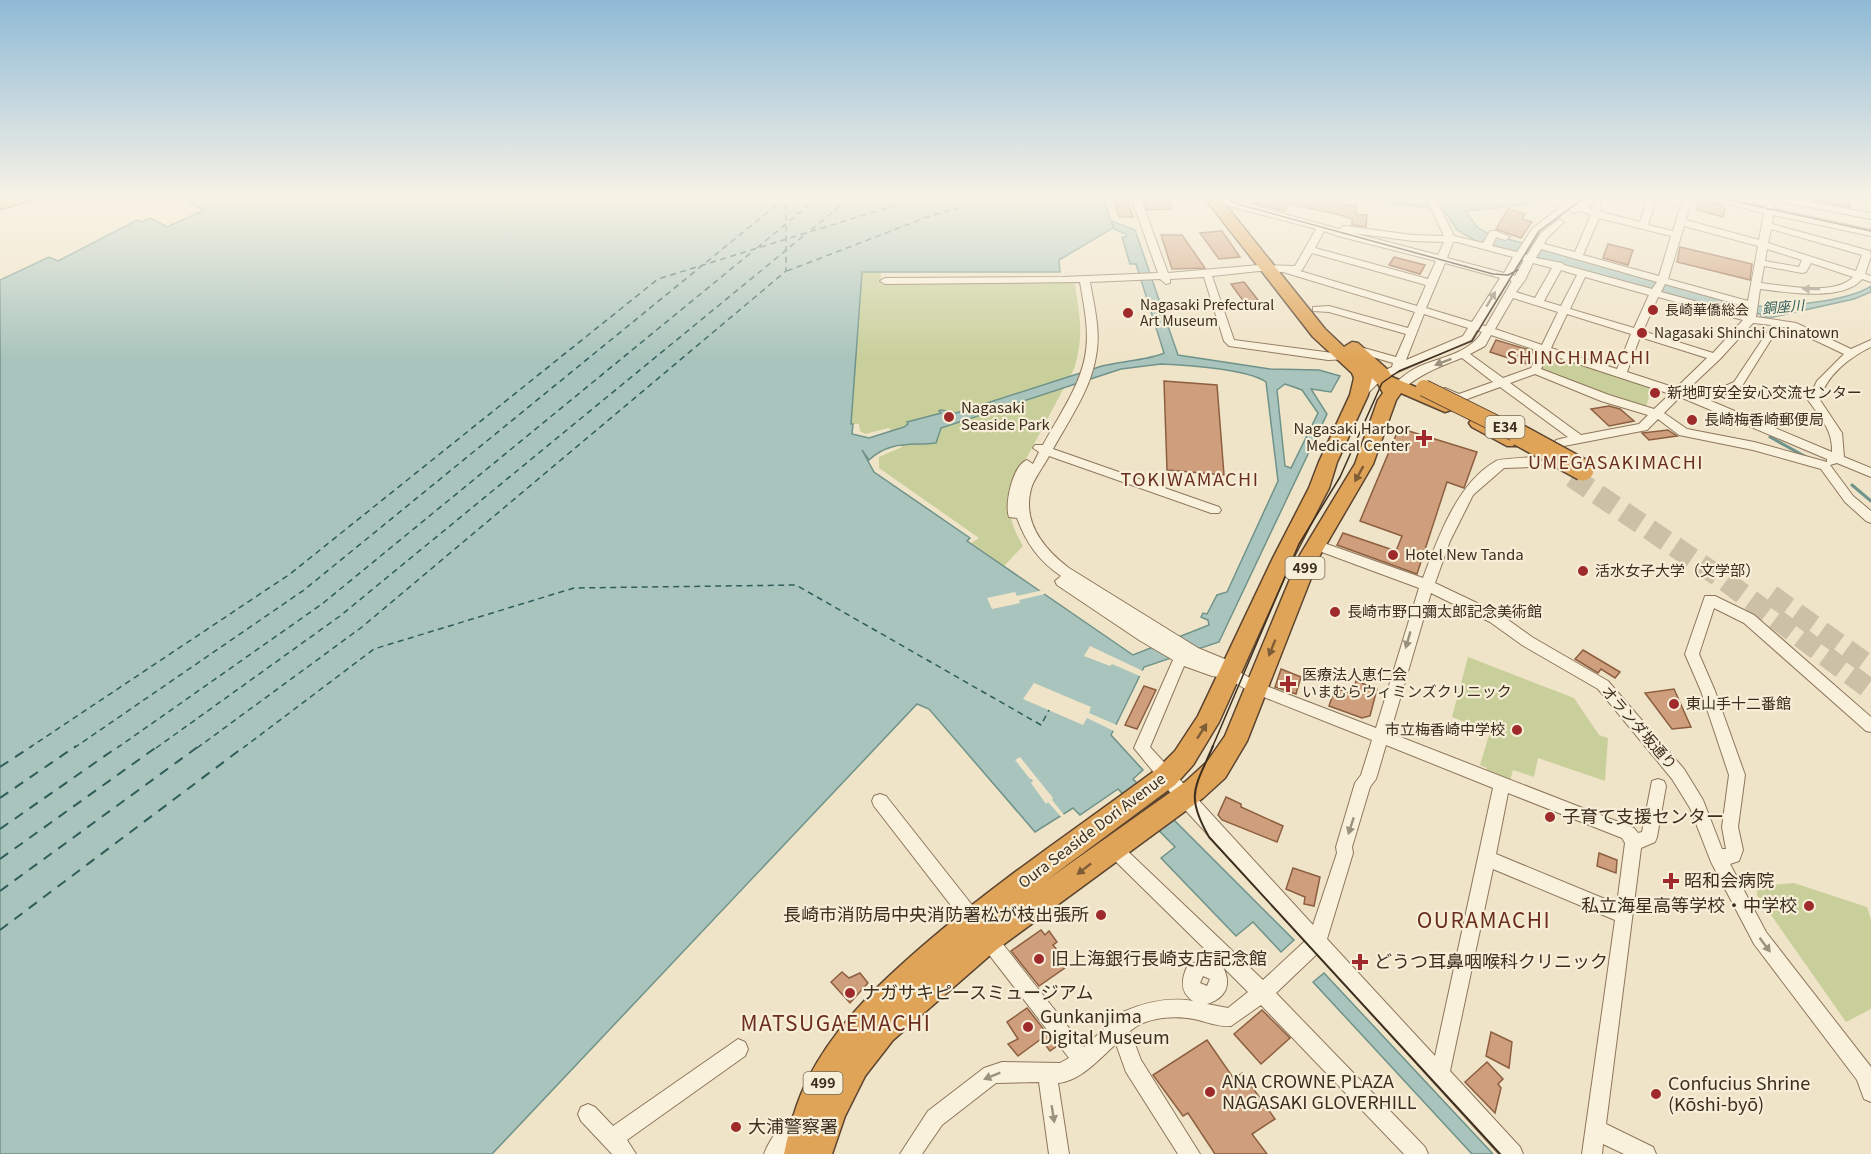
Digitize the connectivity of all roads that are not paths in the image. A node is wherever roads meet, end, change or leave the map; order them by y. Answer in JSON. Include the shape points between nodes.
{"nodes":[{"id":1,"x":1152,"y":251,"type":"edge"},
{"id":2,"x":1262,"y":251,"type":"edge"},
{"id":3,"x":1265,"y":251,"type":"edge"},
{"id":4,"x":1309,"y":251,"type":"edge"},
{"id":5,"x":1317,"y":251,"type":"edge"},
{"id":6,"x":1403,"y":251,"type":"edge"},
{"id":7,"x":1445,"y":251,"type":"edge"},
{"id":8,"x":1506,"y":251,"type":"edge"},
{"id":9,"x":1529,"y":251,"type":"edge"},
{"id":10,"x":1558,"y":251,"type":"edge"},
{"id":11,"x":1582,"y":251,"type":"edge"},
{"id":12,"x":1673,"y":251,"type":"edge"},
{"id":13,"x":1762,"y":251,"type":"edge"},
{"id":14,"x":1783,"y":251,"type":"edge"},
{"id":15,"x":1829,"y":251,"type":"edge"},
{"id":16,"x":1860,"y":251,"type":"edge"},
{"id":17,"x":1526,"y":256,"type":"junction"},
{"id":18,"x":1580,"y":257,"type":"junction"},
{"id":19,"x":1808,"y":259,"type":"junction"},
{"id":20,"x":1441,"y":261,"type":"junction"},
{"id":21,"x":1761,"y":263,"type":"junction"},
{"id":22,"x":1824,"y":263,"type":"junction"},
{"id":23,"x":1559,"y":265,"type":"junction"},
{"id":24,"x":1279,"y":270,"type":"junction"},
{"id":25,"x":1579,"y":271,"type":"junction"},
{"id":26,"x":1860,"y":275,"type":"junction"},
{"id":27,"x":1506,"y":276,"type":"junction"},
{"id":28,"x":1160,"y":278,"type":"junction"},
{"id":29,"x":1208,"y":278,"type":"junction"},
{"id":30,"x":1871,"y":279,"type":"edge"},
{"id":31,"x":1080,"y":280,"type":"junction"},
{"id":32,"x":1520,"y":280,"type":"junction"},
{"id":33,"x":1664,"y":280,"type":"junction"},
{"id":34,"x":885,"y":281,"type":"dead end"},
{"id":35,"x":1431,"y":283,"type":"junction"},
{"id":36,"x":1757,"y":286,"type":"junction"},
{"id":37,"x":1655,"y":292,"type":"junction"},
{"id":38,"x":1512,"y":294,"type":"junction"},
{"id":39,"x":1539,"y":302,"type":"junction"},
{"id":40,"x":1753,"y":306,"type":"junction"},
{"id":41,"x":1317,"y":309,"type":"junction"},
{"id":42,"x":1563,"y":309,"type":"junction"},
{"id":43,"x":1421,"y":310,"type":"junction"},
{"id":44,"x":1749,"y":320,"type":"junction"},
{"id":45,"x":1474,"y":326,"type":"junction"},
{"id":46,"x":1776,"y":326,"type":"junction"},
{"id":47,"x":1489,"y":331,"type":"junction"},
{"id":48,"x":1410,"y":332,"type":"junction"},
{"id":49,"x":1636,"y":332,"type":"junction"},
{"id":50,"x":1871,"y":343,"type":"edge"},
{"id":51,"x":1545,"y":349,"type":"junction"},
{"id":52,"x":1850,"y":353,"type":"junction"},
{"id":53,"x":1463,"y":354,"type":"junction"},
{"id":54,"x":1716,"y":357,"type":"junction"},
{"id":55,"x":1383,"y":370,"type":"junction"},
{"id":56,"x":1534,"y":370,"type":"junction"},
{"id":57,"x":1621,"y":374,"type":"junction"},
{"id":58,"x":1500,"y":383,"type":"junction"},
{"id":59,"x":1422,"y":384,"type":"junction"},
{"id":60,"x":1680,"y":393,"type":"junction"},
{"id":61,"x":1359,"y":395,"type":"junction"},
{"id":62,"x":1701,"y":401,"type":"junction"},
{"id":63,"x":1656,"y":415,"type":"junction"},
{"id":64,"x":1577,"y":438,"type":"junction"},
{"id":65,"x":1041,"y":449,"type":"junction"},
{"id":66,"x":1838,"y":457,"type":"junction"},
{"id":67,"x":1825,"y":466,"type":"junction"},
{"id":68,"x":1871,"y":473,"type":"edge"},
{"id":69,"x":1577,"y":474,"type":"tunnel mouth"},
{"id":70,"x":1215,"y":510,"type":"dead end"},
{"id":71,"x":1871,"y":518,"type":"edge"},
{"id":72,"x":1316,"y":545,"type":"junction"},
{"id":73,"x":1426,"y":585,"type":"junction"},
{"id":74,"x":1187,"y":655,"type":"junction"},
{"id":75,"x":1229,"y":673,"type":"junction"},
{"id":76,"x":1256,"y":688,"type":"junction"},
{"id":77,"x":1871,"y":726,"type":"edge"},
{"id":78,"x":1380,"y":736,"type":"junction"},
{"id":79,"x":1502,"y":784,"type":"junction"},
{"id":80,"x":1658,"y":786,"type":"dead end"},
{"id":81,"x":1147,"y":799,"type":"junction"},
{"id":82,"x":880,"y":801,"type":"dead end"},
{"id":83,"x":1176,"y":802,"type":"junction"},
{"id":84,"x":1104,"y":839,"type":"junction"},
{"id":85,"x":1634,"y":841,"type":"junction"},
{"id":86,"x":1717,"y":857,"type":"junction"},
{"id":87,"x":1486,"y":860,"type":"junction"},
{"id":88,"x":1622,"y":915,"type":"junction"},
{"id":89,"x":979,"y":930,"type":"junction"},
{"id":90,"x":1317,"y":941,"type":"junction"},
{"id":91,"x":1242,"y":956,"type":"dead end"},
{"id":92,"x":1218,"y":977,"type":"dead end"},
{"id":93,"x":1262,"y":992,"type":"junction"},
{"id":94,"x":1120,"y":1028,"type":"junction"},
{"id":95,"x":738,"y":1049,"type":"dead end"},
{"id":96,"x":1083,"y":1061,"type":"junction"},
{"id":97,"x":1438,"y":1072,"type":"junction"},
{"id":98,"x":1047,"y":1073,"type":"junction"},
{"id":99,"x":1871,"y":1092,"type":"edge"},
{"id":100,"x":588,"y":1114,"type":"dead end"},
{"id":101,"x":1595,"y":1129,"type":"junction"},
{"id":102,"x":807,"y":1138,"type":"edge"},
{"id":103,"x":619,"y":1147,"type":"edge"},
{"id":104,"x":776,"y":1154,"type":"edge"},
{"id":105,"x":910,"y":1154,"type":"edge"},
{"id":106,"x":1059,"y":1154,"type":"edge"},
{"id":107,"x":1190,"y":1154,"type":"edge"},
{"id":108,"x":1418,"y":1154,"type":"edge"},
{"id":109,"x":1513,"y":1154,"type":"edge"},
{"id":110,"x":1592,"y":1154,"type":"edge"},
{"id":111,"x":1647,"y":1154,"type":"edge"}],
"edges":[{"from":1,"to":28,"type":"street"},
{"from":2,"to":24,"type":"highway"},
{"from":3,"to":24,"type":"highway"},
{"from":4,"to":24,"type":"street","via":[[1299,268]]},
{"from":5,"to":35,"type":"street"},
{"from":6,"to":20,"type":"street"},
{"from":7,"to":20,"type":"street"},
{"from":8,"to":17,"type":"street"},
{"from":9,"to":17,"type":"street"},
{"from":10,"to":18,"type":"street"},
{"from":11,"to":18,"type":"street"},
{"from":12,"to":33,"type":"street"},
{"from":13,"to":21,"type":"street"},
{"from":14,"to":19,"type":"street"},
{"from":15,"to":22,"type":"street"},
{"from":16,"to":26,"type":"street","via":[[1867,253]]},
{"from":17,"to":23,"type":"street"},
{"from":17,"to":27,"type":"street"},
{"from":17,"to":32,"type":"street"},
{"from":18,"to":25,"type":"street"},
{"from":18,"to":33,"type":"street"},
{"from":19,"to":21,"type":"street","via":[[1802,270]]},
{"from":19,"to":22,"type":"street"},
{"from":20,"to":27,"type":"street"},
{"from":20,"to":35,"type":"street"},
{"from":21,"to":36,"type":"street"},
{"from":22,"to":26,"type":"street"},
{"from":23,"to":25,"type":"street"},
{"from":23,"to":39,"type":"street"},
{"from":24,"to":28,"type":"street","via":[[1259,268]]},
{"from":24,"to":29,"type":"street"},
{"from":24,"to":41,"type":"highway"},
{"from":24,"to":43,"type":"street"},
{"from":24,"to":55,"type":"highway","via":[[1319,333]]},
{"from":25,"to":37,"type":"street"},
{"from":25,"to":42,"type":"street"},
{"from":26,"to":30,"type":"street"},
{"from":26,"to":36,"type":"street","one_way":true,"via":[[1853,284],[1842,288]]},
{"from":27,"to":32,"type":"street"},
{"from":45,"to":27,"type":"street","one_way":true},
{"from":28,"to":29,"type":"street"},
{"from":28,"to":31,"type":"street"},
{"from":29,"to":55,"type":"street","via":[[1233,344],[1328,357]]},
{"from":31,"to":34,"type":"street"},
{"from":31,"to":65,"type":"street","via":[[1087,322],[1083,368]]},
{"from":32,"to":38,"type":"street"},
{"from":33,"to":37,"type":"street"},
{"from":33,"to":40,"type":"street"},
{"from":35,"to":43,"type":"street"},
{"from":36,"to":40,"type":"street"},
{"from":37,"to":44,"type":"street"},
{"from":37,"to":49,"type":"street"},
{"from":38,"to":39,"type":"street"},
{"from":38,"to":47,"type":"street"},
{"from":39,"to":42,"type":"street"},
{"from":40,"to":44,"type":"street"},
{"from":41,"to":48,"type":"street"},
{"from":41,"to":55,"type":"highway"},
{"from":42,"to":49,"type":"street"},
{"from":42,"to":51,"type":"street"},
{"from":43,"to":45,"type":"street"},
{"from":43,"to":48,"type":"street"},
{"from":44,"to":46,"type":"street"},
{"from":44,"to":54,"type":"street"},
{"from":45,"to":47,"type":"street"},
{"from":45,"to":55,"type":"street","via":[[1462,341]]},
{"from":46,"to":52,"type":"street","via":[[1792,326]]},
{"from":46,"to":62,"type":"street","via":[[1738,384]]},
{"from":47,"to":51,"type":"street"},
{"from":47,"to":53,"type":"street","via":[[1481,344]]},
{"from":48,"to":55,"type":"street"},
{"from":49,"to":54,"type":"street"},
{"from":49,"to":57,"type":"street"},
{"from":50,"to":52,"type":"street"},
{"from":51,"to":56,"type":"street"},
{"from":51,"to":57,"type":"street"},
{"from":52,"to":66,"type":"street","via":[[1814,397],[1838,435]]},
{"from":53,"to":58,"type":"street"},
{"from":53,"to":59,"type":"street","one_way":true},
{"from":54,"to":60,"type":"street"},
{"from":55,"to":59,"type":"highway","via":[[1405,391]]},
{"from":55,"to":61,"type":"highway","via":[[1378,383]]},
{"from":55,"to":61,"type":"highway","via":[[1363,378]]},
{"from":55,"to":72,"type":"highway","name":"Oura Seaside Dori Avenue","number":"499","one_way":true,"via":[[1387,400],[1364,464]]},
{"from":56,"to":58,"type":"street"},
{"from":56,"to":63,"type":"street"},
{"from":57,"to":60,"type":"street"},
{"from":58,"to":59,"type":"street","via":[[1460,398],[1419,380],[1418,375]]},
{"from":58,"to":64,"type":"street"},
{"from":59,"to":69,"type":"highway","number":"E34","via":[[1493,430]]},
{"from":60,"to":62,"type":"street"},
{"from":60,"to":63,"type":"street"},
{"from":61,"to":75,"type":"highway","name":"Oura Seaside Dori Avenue","number":"499","via":[[1319,488]]},
{"from":62,"to":66,"type":"street"},
{"from":63,"to":64,"type":"street","via":[[1643,427]]},
{"from":63,"to":67,"type":"street","via":[[1683,432]]},
{"from":64,"to":73,"type":"street","via":[[1560,443],[1551,458],[1501,464],[1468,492]]},
{"from":65,"to":70,"type":"street"},
{"from":65,"to":74,"type":"street","via":[[1023,501],[1023,516],[1033,542],[1053,564]]},
{"from":66,"to":67,"type":"street"},
{"from":66,"to":68,"type":"street"},
{"from":67,"to":71,"type":"street","via":[[1849,499]]},
{"from":72,"to":73,"type":"street","name":"オランダ坂通り"},
{"from":72,"to":76,"type":"highway","name":"Oura Seaside Dori Avenue","number":"499","one_way":true},
{"from":73,"to":78,"type":"street","one_way":true},
{"from":73,"to":86,"type":"street","name":"オランダ坂通り","via":[[1495,618],[1603,684],[1678,774],[1697,805]]},
{"from":74,"to":75,"type":"street","via":[[1217,674]]},
{"from":74,"to":81,"type":"street","via":[[1142,748]]},
{"from":75,"to":76,"type":"street"},
{"from":81,"to":75,"type":"highway","name":"Oura Seaside Dori Avenue","number":"499","one_way":true,"via":[[1184,758],[1208,722]]},
{"from":76,"to":78,"type":"street"},
{"from":76,"to":83,"type":"highway","name":"Oura Seaside Dori Avenue","number":"499","via":[[1241,728],[1216,770]]},
{"from":77,"to":86,"type":"street","via":[[1754,623],[1710,600],[1692,654],[1737,774],[1730,827],[1735,850],[1733,856]]},
{"from":78,"to":79,"type":"street"},
{"from":78,"to":90,"type":"street","one_way":true},
{"from":79,"to":85,"type":"street","via":[[1628,834]]},
{"from":79,"to":87,"type":"street"},
{"from":80,"to":85,"type":"street","via":[[1649,837]]},
{"from":81,"to":83,"type":"highway","name":"Oura Seaside Dori Avenue","number":"499"},
{"from":81,"to":83,"type":"street"},
{"from":81,"to":84,"type":"highway","name":"Oura Seaside Dori Avenue","number":"499"},
{"from":82,"to":89,"type":"street"},
{"from":83,"to":90,"type":"street"},
{"from":84,"to":89,"type":"highway","name":"Oura Seaside Dori Avenue","number":"499"},
{"from":84,"to":93,"type":"street"},
{"from":85,"to":88,"type":"street"},
{"from":86,"to":99,"type":"street","name":"オランダ坂通り","one_way":true,"via":[[1760,938],[1864,1074]]},
{"from":87,"to":88,"type":"street"},
{"from":87,"to":97,"type":"street","via":[[1443,1065]]},
{"from":88,"to":101,"type":"street"},
{"from":89,"to":96,"type":"street"},
{"from":89,"to":102,"type":"highway","name":"Oura Seaside Dori Avenue","number":"499","via":[[854,1065],[831,1110]]},
{"from":89,"to":102,"type":"highway","name":"Oura Seaside Dori Avenue","number":"499","via":[[863,1021],[838,1055]]},
{"from":90,"to":93,"type":"street"},
{"from":90,"to":97,"type":"street"},
{"from":91,"to":92,"type":"street"},
{"from":93,"to":94,"type":"street","via":[[1231,1017],[1192,1010],[1153,1011],[1130,1019]]},
{"from":93,"to":108,"type":"street"},
{"from":94,"to":96,"type":"street"},
{"from":94,"to":107,"type":"street","via":[[1133,1065]]},
{"from":95,"to":103,"type":"street"},
{"from":96,"to":98,"type":"street","via":[[1062,1073]]},
{"from":97,"to":109,"type":"street"},
{"from":98,"to":105,"type":"street","one_way":true,"via":[[991,1075],[935,1118]]},
{"from":98,"to":106,"type":"street","one_way":true},
{"from":100,"to":103,"type":"street"},
{"from":101,"to":110,"type":"street"},
{"from":101,"to":111,"type":"street"},
{"from":102,"to":104,"type":"street"}]}
